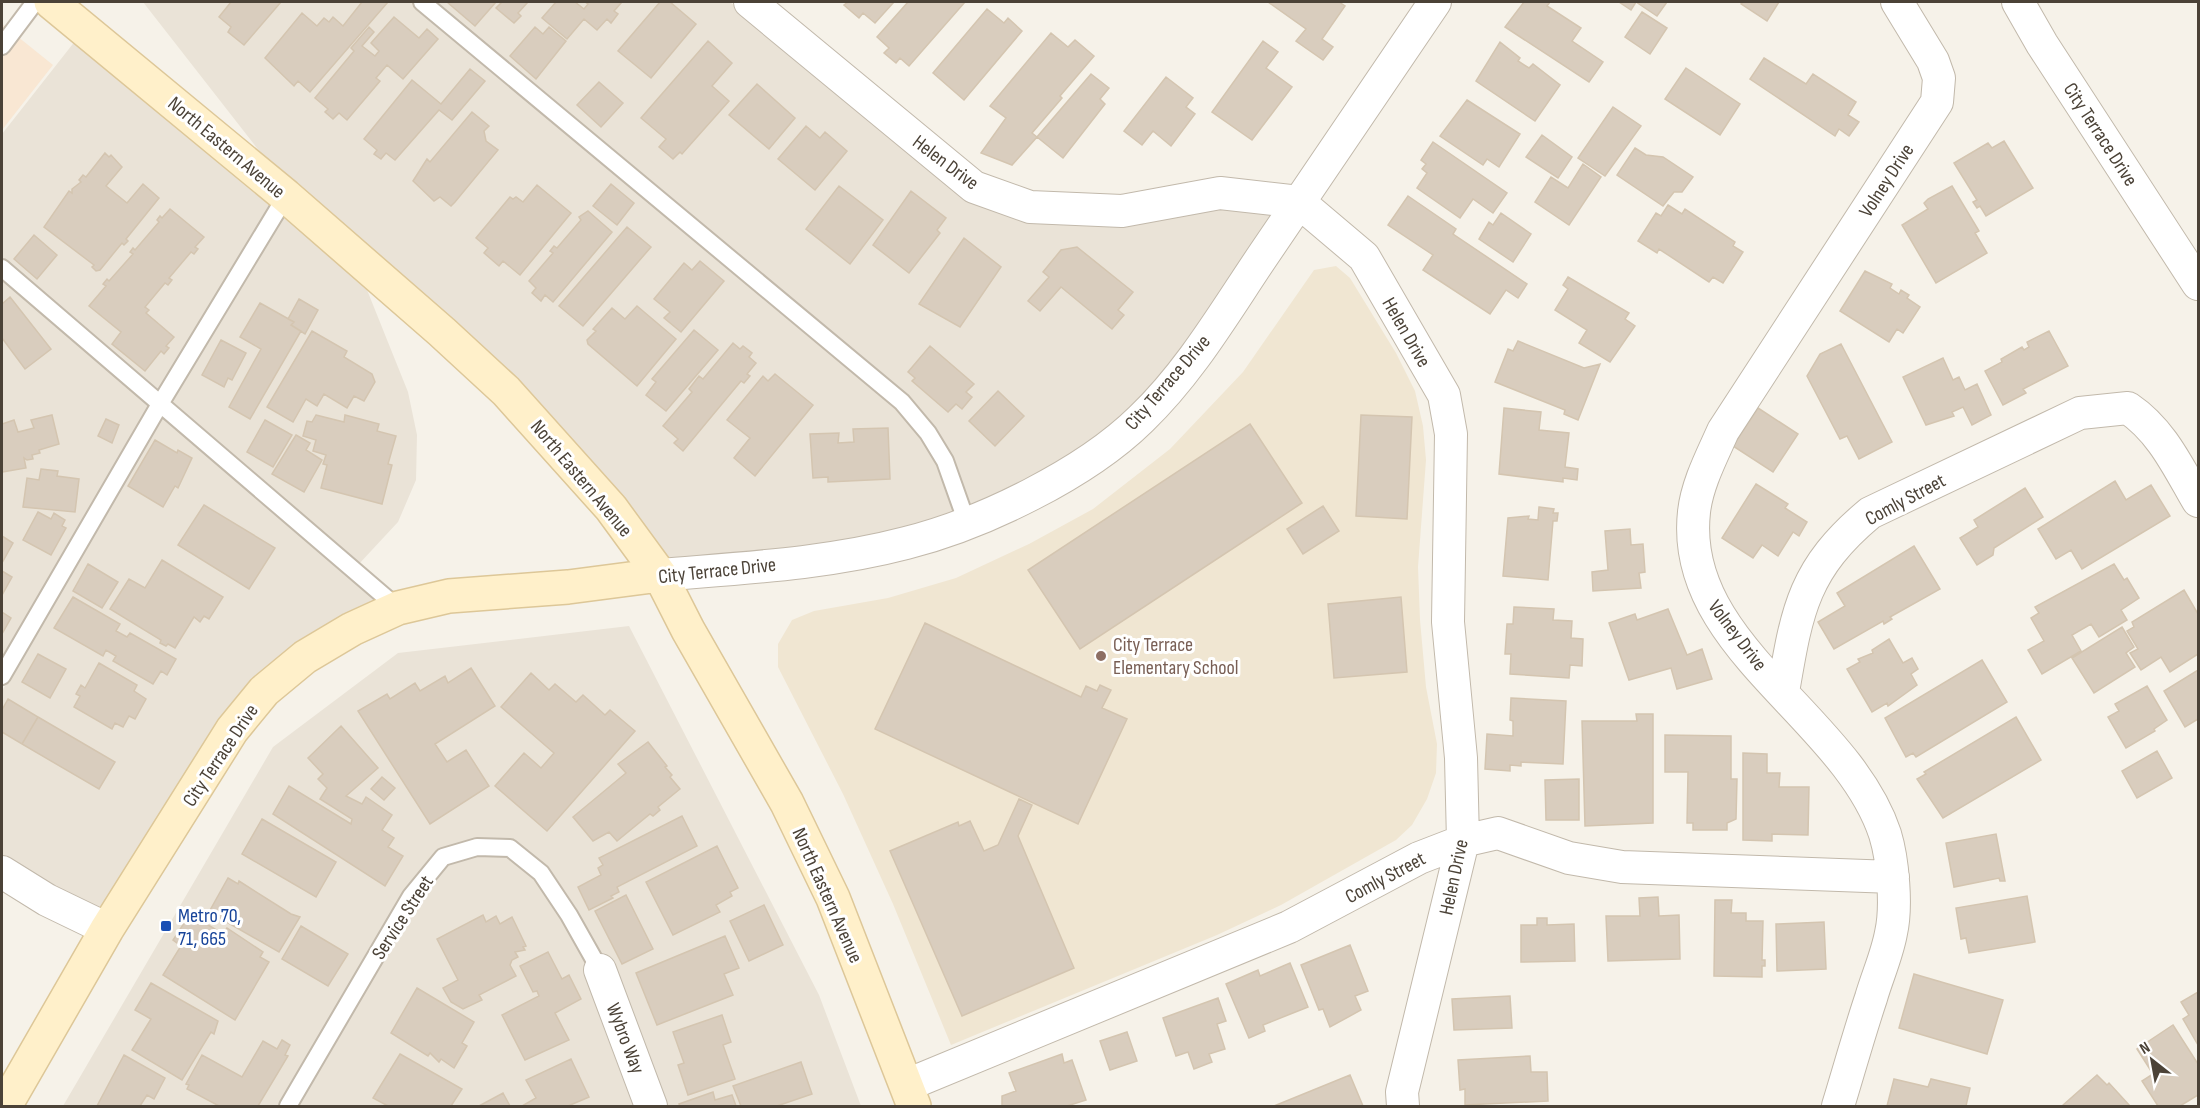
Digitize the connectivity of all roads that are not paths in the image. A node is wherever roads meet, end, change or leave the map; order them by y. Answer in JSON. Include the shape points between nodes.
{"nodes":[{"id":1,"x":34,"y":2,"type":"edge"},
{"id":2,"x":51,"y":2,"type":"edge"},
{"id":3,"x":422,"y":2,"type":"edge"},
{"id":4,"x":750,"y":2,"type":"edge"},
{"id":5,"x":1435,"y":2,"type":"edge"},
{"id":6,"x":1897,"y":2,"type":"edge"},
{"id":7,"x":2018,"y":2,"type":"edge"},
{"id":8,"x":2,"y":46,"type":"edge"},
{"id":9,"x":286,"y":196,"type":"junction"},
{"id":10,"x":1299,"y":202,"type":"junction"},
{"id":11,"x":2,"y":268,"type":"edge"},
{"id":12,"x":2192,"y":274,"type":"edge"},
{"id":13,"x":160,"y":404,"type":"junction"},
{"id":14,"x":2199,"y":501,"type":"edge"},
{"id":15,"x":967,"y":524,"type":"junction"},
{"id":16,"x":660,"y":575,"type":"junction"},
{"id":17,"x":398,"y":608,"type":"junction"},
{"id":18,"x":2,"y":676,"type":"edge"},
{"id":19,"x":1783,"y":692,"type":"junction"},
{"id":20,"x":1463,"y":841,"type":"junction"},
{"id":21,"x":2,"y":872,"type":"edge"},
{"id":22,"x":1893,"y":877,"type":"junction"},
{"id":23,"x":107,"y":929,"type":"junction"},
{"id":24,"x":600,"y":970,"type":"joint"},
{"id":25,"x":910,"y":1096,"type":"edge"},
{"id":26,"x":6,"y":1106,"type":"edge"},
{"id":27,"x":288,"y":1107,"type":"edge"},
{"id":28,"x":651,"y":1107,"type":"edge"},
{"id":29,"x":1402,"y":1107,"type":"edge"},
{"id":30,"x":1838,"y":1107,"type":"edge"}],
"edges":[{"from":1,"to":8,"type":"lane"},
{"from":2,"to":9,"type":"main road","name":"North Eastern Avenue"},
{"from":3,"to":15,"type":"lane","via":[[902,402],[945,461]]},
{"from":4,"to":10,"type":"street","name":"Helen Drive","via":[[974,187],[1030,207],[1122,212],[1220,193]]},
{"from":5,"to":10,"type":"street","name":"City Terrace Drive"},
{"from":6,"to":19,"type":"street","name":"Volney Drive","via":[[1933,61],[1939,78],[1937,102],[1723,431],[1703,477],[1694,511],[1694,548],[1702,584],[1717,615]]},
{"from":7,"to":12,"type":"street","name":"City Terrace Drive"},
{"from":9,"to":13,"type":"lane"},
{"from":9,"to":16,"type":"main road","name":"North Eastern Avenue","via":[[506,391],[611,508]]},
{"from":10,"to":15,"type":"street","name":"City Terrace Drive","via":[[1197,354],[1141,419],[1088,461]]},
{"from":10,"to":20,"type":"street","name":"Helen Drive","via":[[1364,257],[1444,396],[1451,434],[1448,622],[1461,758]]},
{"from":11,"to":13,"type":"lane"},
{"from":13,"to":17,"type":"lane"},
{"from":13,"to":18,"type":"lane"},
{"from":14,"to":19,"type":"street","name":"Comly Street","via":[[2146,421],[2128,408],[2080,413],[1870,513],[1843,536],[1803,596]]},
{"from":15,"to":16,"type":"street","name":"City Terrace Drive","via":[[907,543],[843,556]]},
{"from":16,"to":17,"type":"main road","name":"City Terrace Drive","via":[[449,596]]},
{"from":16,"to":25,"type":"main road","name":"North Eastern Avenue","via":[[787,803],[828,887]]},
{"from":17,"to":23,"type":"main road","name":"City Terrace Drive","via":[[305,657],[264,691],[232,730]]},
{"from":19,"to":22,"type":"street","name":"Volney Drive","via":[[1848,767],[1870,800],[1885,835]]},
{"from":20,"to":22,"type":"street","name":"Comly Street","via":[[1498,833],[1569,858],[1622,867]]},
{"from":20,"to":25,"type":"street","name":"Comly Street","via":[[1419,858],[1289,927]]},
{"from":20,"to":29,"type":"street","name":"Helen Drive","via":[[1402,1092]]},
{"from":21,"to":23,"type":"street","via":[[47,900]]},
{"from":22,"to":30,"type":"street","name":"Volney Drive","via":[[1892,932]]},
{"from":23,"to":26,"type":"main road","name":"City Terrace Drive"},
{"from":24,"to":27,"type":"lane","name":"Service Street","via":[[541,873],[510,848],[477,847],[443,857],[411,896]]},
{"from":24,"to":28,"type":"street","name":"Wybro Way"}]}
